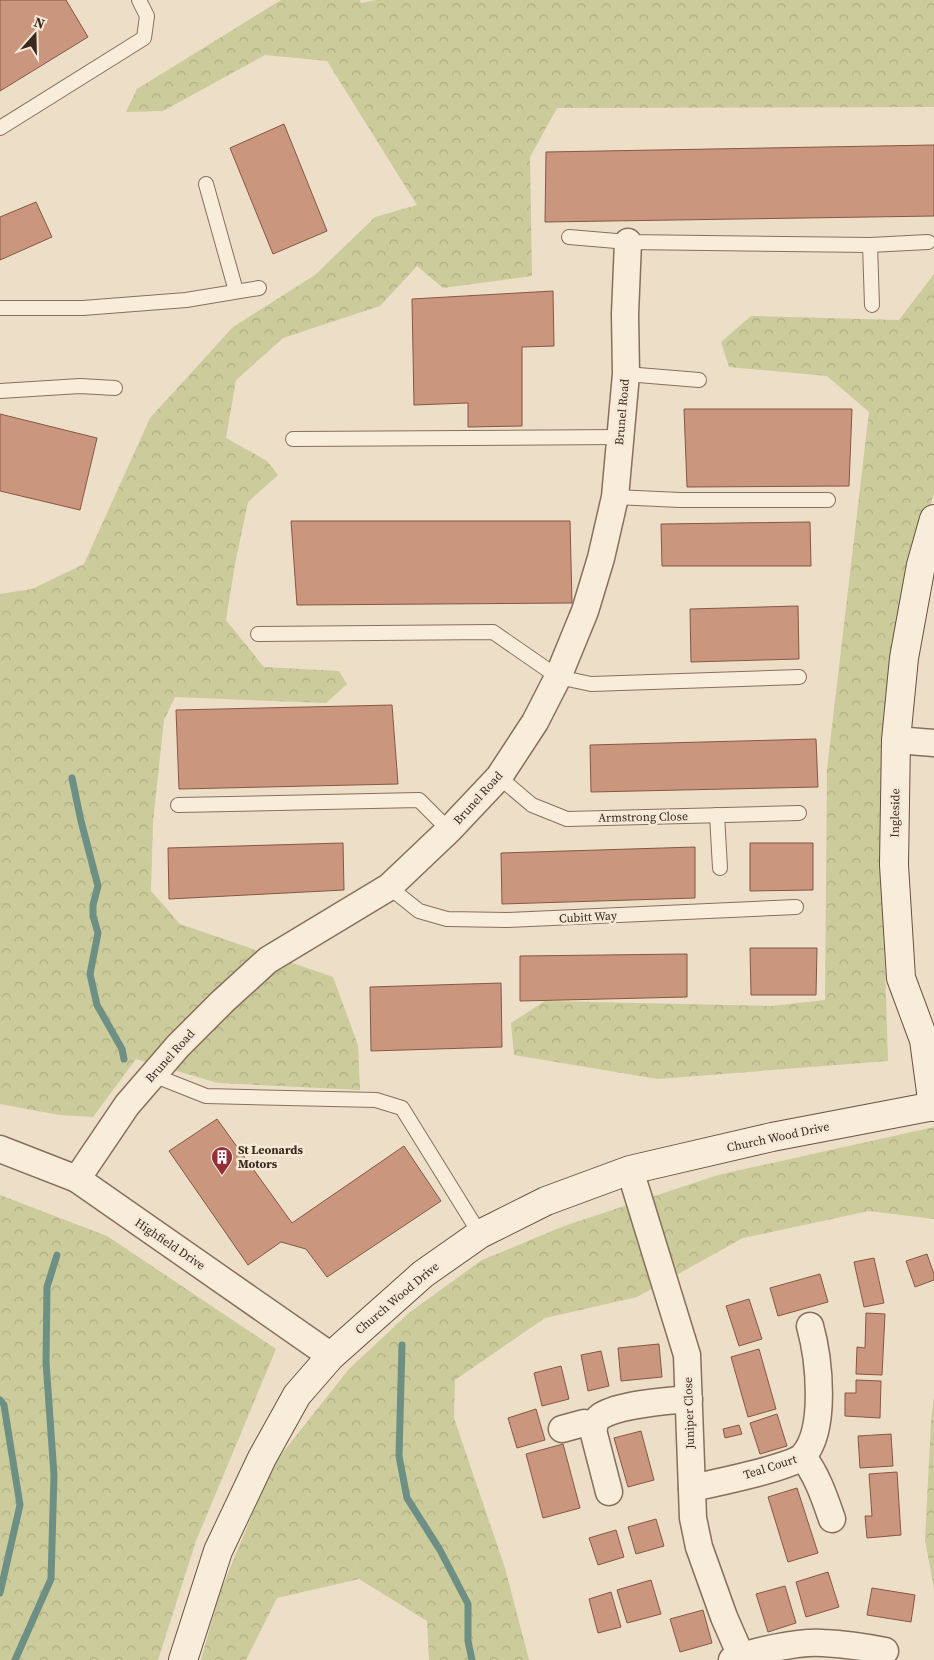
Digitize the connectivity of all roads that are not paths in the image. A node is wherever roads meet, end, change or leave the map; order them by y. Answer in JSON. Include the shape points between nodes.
{"nodes":[{"id":1,"x":139,"y":0,"type":"edge"},
{"id":2,"x":0,"y":128,"type":"edge"},
{"id":3,"x":206,"y":184,"type":"dead end"},
{"id":4,"x":569,"y":237,"type":"dead end"},
{"id":5,"x":628,"y":242,"type":"junction"},
{"id":6,"x":928,"y":242,"type":"dead end"},
{"id":7,"x":870,"y":244,"type":"junction"},
{"id":8,"x":258,"y":288,"type":"dead end"},
{"id":9,"x":236,"y":291,"type":"junction"},
{"id":10,"x":872,"y":305,"type":"dead end"},
{"id":11,"x":0,"y":308,"type":"edge"},
{"id":12,"x":626,"y":374,"type":"junction"},
{"id":13,"x":699,"y":380,"type":"dead end"},
{"id":14,"x":115,"y":388,"type":"dead end"},
{"id":15,"x":0,"y":391,"type":"edge"},
{"id":16,"x":620,"y":437,"type":"junction"},
{"id":17,"x":293,"y":439,"type":"dead end"},
{"id":18,"x":615,"y":496,"type":"junction"},
{"id":19,"x":828,"y":500,"type":"dead end"},
{"id":20,"x":934,"y":519,"type":"edge"},
{"id":21,"x":258,"y":634,"type":"dead end"},
{"id":22,"x":558,"y":676,"type":"junction"},
{"id":23,"x":799,"y":677,"type":"dead end"},
{"id":24,"x":896,"y":740,"type":"junction"},
{"id":25,"x":934,"y":743,"type":"edge"},
{"id":26,"x":500,"y":776,"type":"junction"},
{"id":27,"x":178,"y":805,"type":"dead end"},
{"id":28,"x":799,"y":813,"type":"dead end"},
{"id":29,"x":717,"y":815,"type":"junction"},
{"id":30,"x":449,"y":830,"type":"junction"},
{"id":31,"x":720,"y":868,"type":"dead end"},
{"id":32,"x":389,"y":887,"type":"junction"},
{"id":33,"x":796,"y":907,"type":"dead end"},
{"id":34,"x":153,"y":1075,"type":"junction"},
{"id":35,"x":933,"y":1107,"type":"edge"},
{"id":36,"x":0,"y":1149,"type":"edge"},
{"id":37,"x":630,"y":1170,"type":"junction"},
{"id":38,"x":77,"y":1180,"type":"junction"},
{"id":39,"x":480,"y":1234,"type":"junction"},
{"id":40,"x":810,"y":1326,"type":"dead end"},
{"id":41,"x":331,"y":1356,"type":"junction"},
{"id":42,"x":689,"y":1399,"type":"junction"},
{"id":43,"x":594,"y":1425,"type":"junction"},
{"id":44,"x":562,"y":1429,"type":"dead end"},
{"id":45,"x":803,"y":1456,"type":"junction"},
{"id":46,"x":692,"y":1488,"type":"junction"},
{"id":47,"x":609,"y":1492,"type":"dead end"},
{"id":48,"x":832,"y":1519,"type":"dead end"},
{"id":49,"x":885,"y":1651,"type":"dead end"},
{"id":50,"x":858,"y":1653,"type":"edge"},
{"id":51,"x":737,"y":1658,"type":"edge"},
{"id":52,"x":183,"y":1660,"type":"edge"}],
"edges":[{"from":1,"to":2,"type":"lane","via":[[147,16],[144,38]]},
{"from":3,"to":9,"type":"lane"},
{"from":4,"to":5,"type":"lane"},
{"from":5,"to":7,"type":"lane"},
{"from":5,"to":12,"type":"street","name":"Brunel Road"},
{"from":6,"to":7,"type":"lane"},
{"from":7,"to":10,"type":"lane"},
{"from":8,"to":9,"type":"lane"},
{"from":9,"to":11,"type":"lane","via":[[186,300],[83,308]]},
{"from":12,"to":13,"type":"lane"},
{"from":12,"to":16,"type":"street","name":"Brunel Road"},
{"from":14,"to":15,"type":"lane","via":[[80,386]]},
{"from":16,"to":17,"type":"lane"},
{"from":16,"to":18,"type":"street","name":"Brunel Road"},
{"from":18,"to":19,"type":"lane","via":[[680,500]]},
{"from":18,"to":22,"type":"street","name":"Brunel Road","via":[[585,611]]},
{"from":20,"to":24,"type":"street","name":"Ingleside","via":[[921,565],[904,658]]},
{"from":21,"to":22,"type":"lane","via":[[493,632]]},
{"from":22,"to":23,"type":"lane","via":[[591,684]]},
{"from":22,"to":26,"type":"street","name":"Brunel Road","via":[[535,722]]},
{"from":24,"to":25,"type":"street"},
{"from":24,"to":35,"type":"street","name":"Ingleside","via":[[894,864],[901,978],[924,1040]]},
{"from":26,"to":29,"type":"lane","name":"Armstrong Close","via":[[532,805],[567,818]]},
{"from":26,"to":30,"type":"street","name":"Brunel Road"},
{"from":27,"to":30,"type":"lane","via":[[419,800]]},
{"from":28,"to":29,"type":"lane","name":"Armstrong Close"},
{"from":29,"to":31,"type":"lane"},
{"from":30,"to":32,"type":"street","name":"Brunel Road"},
{"from":32,"to":33,"type":"lane","name":"Cubitt Way","via":[[419,910],[448,919],[507,920]]},
{"from":32,"to":34,"type":"street","name":"Brunel Road","via":[[268,960],[222,1002]]},
{"from":34,"to":38,"type":"street","name":"Brunel Road","via":[[127,1105]]},
{"from":34,"to":39,"type":"lane","via":[[206,1096],[376,1100],[402,1108]]},
{"from":35,"to":37,"type":"street","name":"Church Wood Drive","via":[[772,1137]]},
{"from":36,"to":38,"type":"street","name":"Highfield Drive"},
{"from":37,"to":39,"type":"street","name":"Church Wood Drive","via":[[546,1201]]},
{"from":37,"to":42,"type":"street","name":"Juniper Close","via":[[687,1355]]},
{"from":38,"to":41,"type":"street","name":"Highfield Drive"},
{"from":39,"to":41,"type":"street","name":"Church Wood Drive","via":[[423,1274]]},
{"from":40,"to":45,"type":"street","name":"Teal Court","via":[[818,1375],[818,1422]]},
{"from":41,"to":52,"type":"street","name":"Church Wood Drive","via":[[297,1396],[262,1458],[218,1551]]},
{"from":42,"to":43,"type":"street","via":[[618,1409],[600,1417]]},
{"from":42,"to":46,"type":"street","name":"Juniper Close"},
{"from":43,"to":44,"type":"street","via":[[584,1423]]},
{"from":43,"to":47,"type":"street"},
{"from":45,"to":46,"type":"street","name":"Teal Court","via":[[795,1462]]},
{"from":45,"to":48,"type":"street","via":[[812,1468]]},
{"from":46,"to":51,"type":"street","name":"Juniper Close","via":[[698,1547]]},
{"from":49,"to":50,"type":"street"},
{"from":50,"to":51,"type":"street","via":[[821,1642]]}]}
